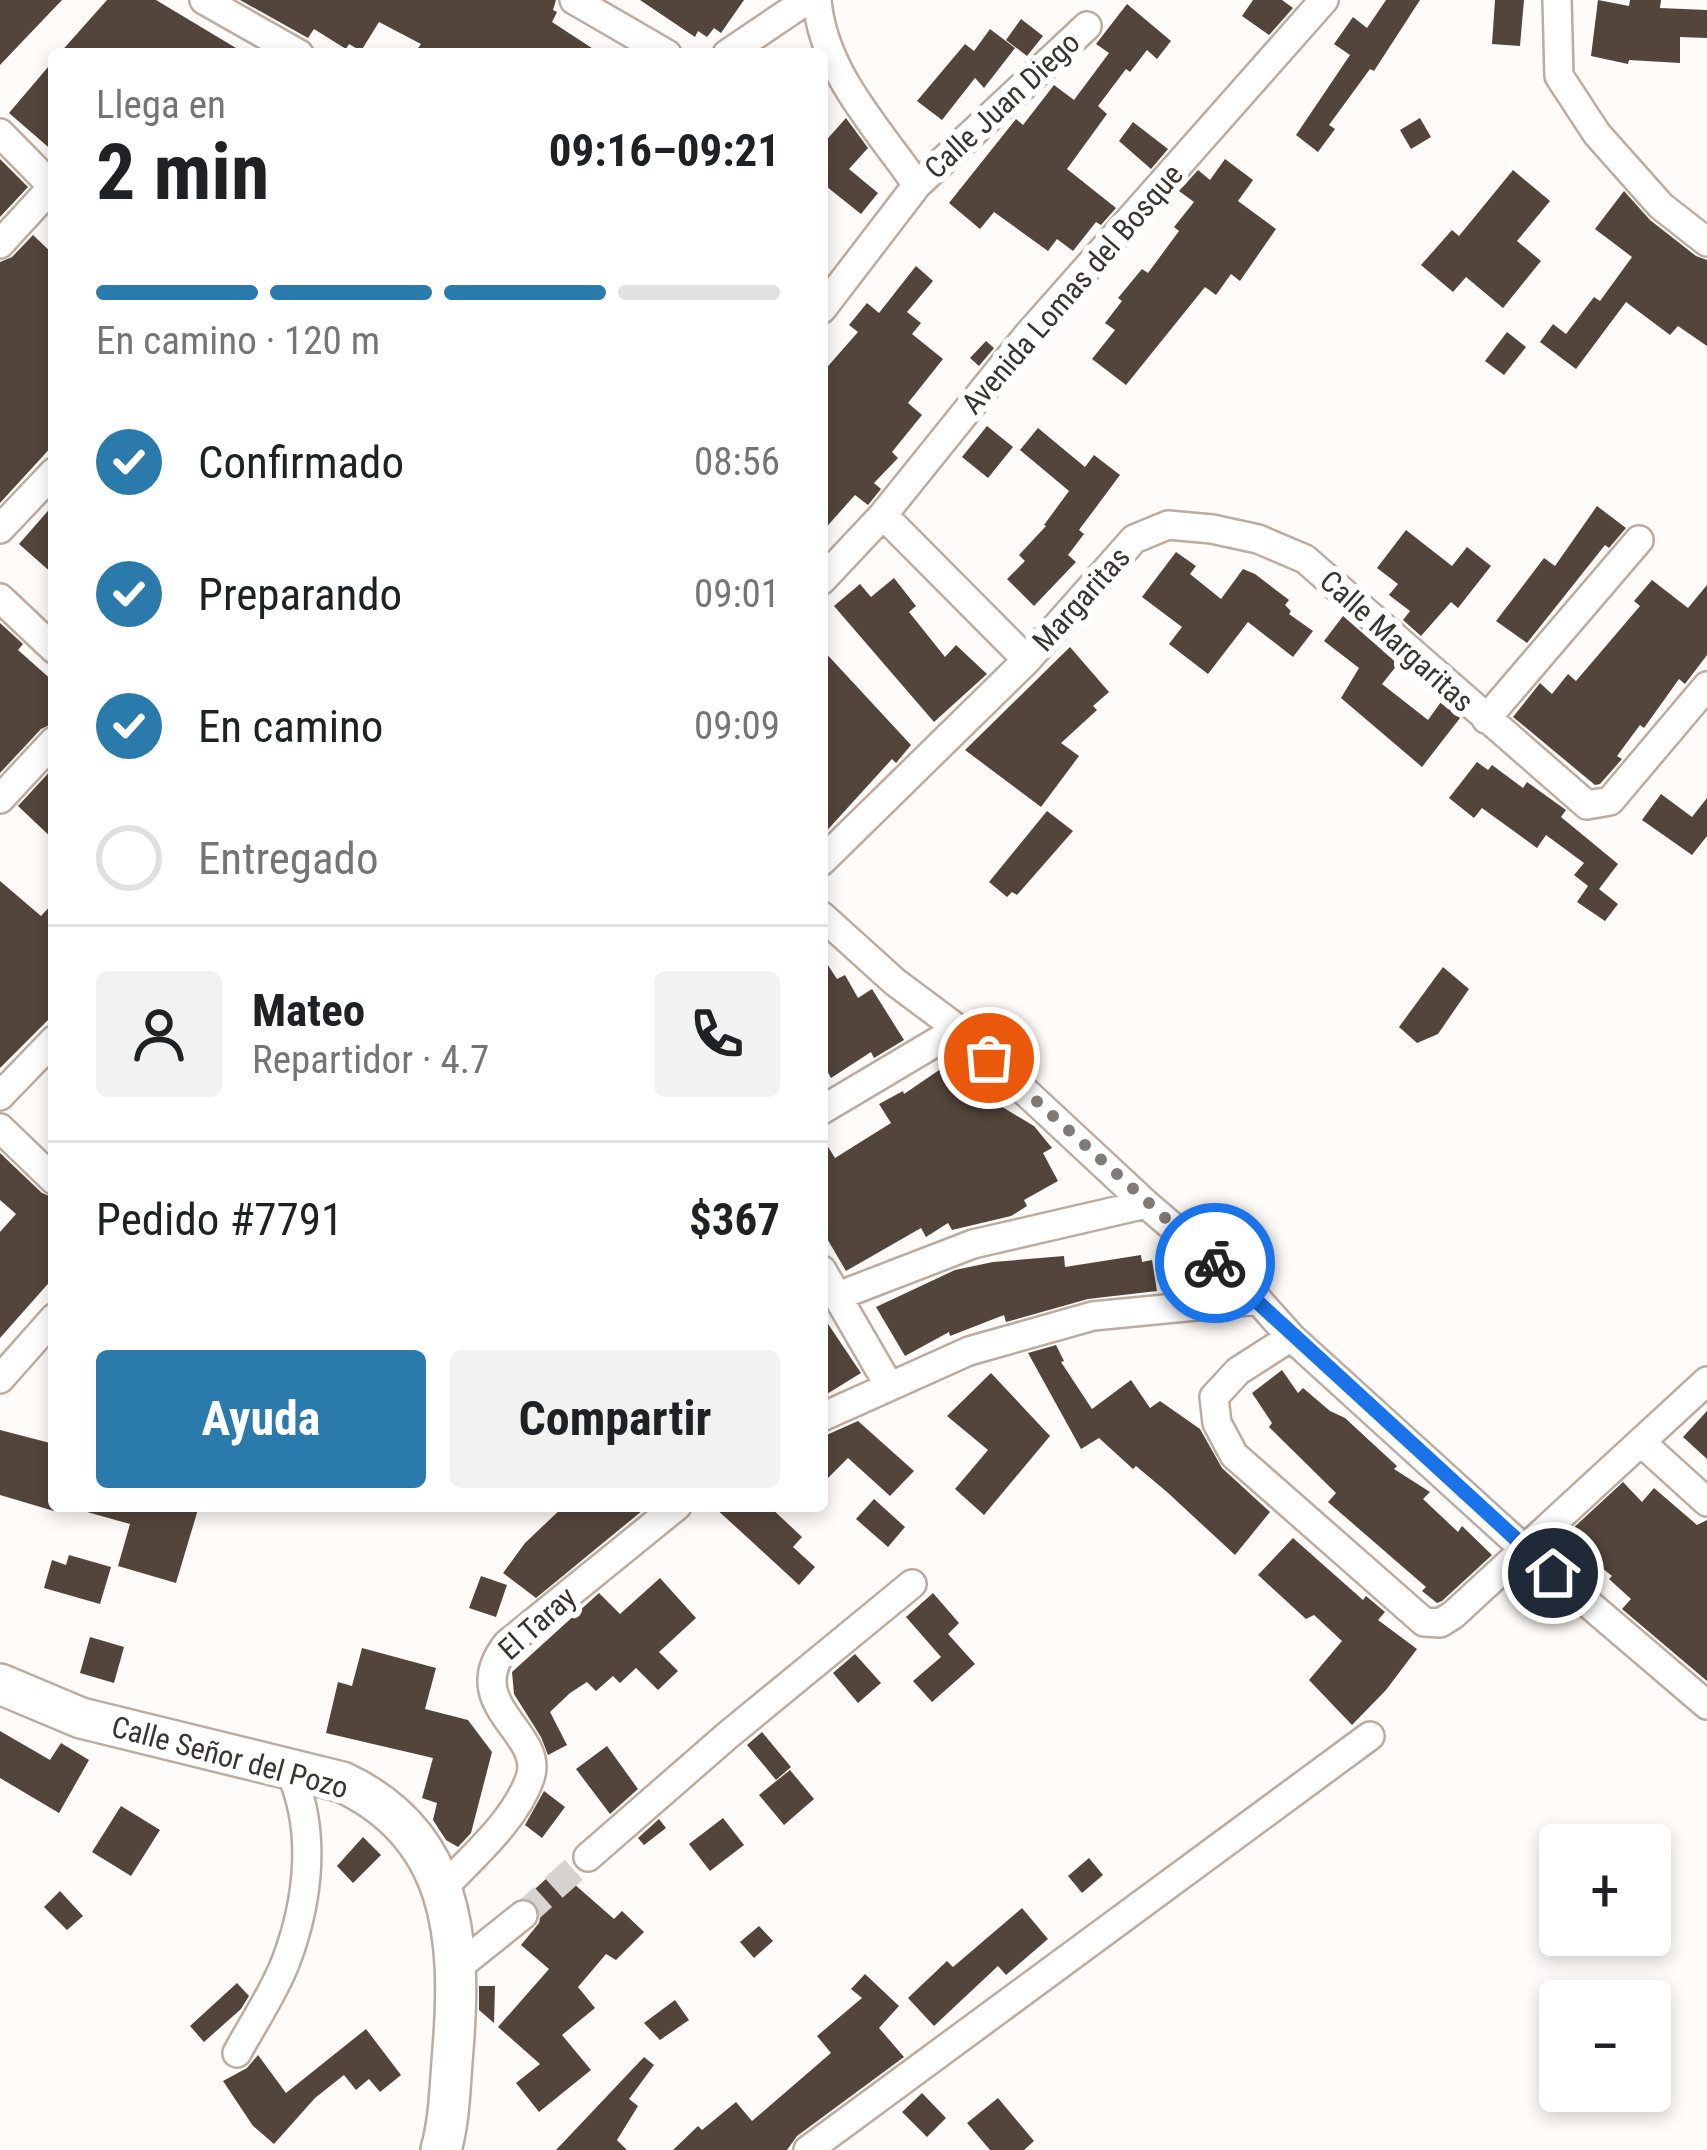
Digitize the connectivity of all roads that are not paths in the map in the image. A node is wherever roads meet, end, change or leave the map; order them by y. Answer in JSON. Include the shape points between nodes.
{"nodes":[{"id":1,"x":204,"y":0,"type":"edge"},
{"id":2,"x":574,"y":0,"type":"edge"},
{"id":3,"x":807,"y":0,"type":"edge"},
{"id":4,"x":818,"y":0,"type":"edge"},
{"id":5,"x":1324,"y":0,"type":"edge"},
{"id":6,"x":1557,"y":0,"type":"edge"},
{"id":7,"x":1087,"y":26,"type":"dead end"},
{"id":8,"x":288,"y":48,"type":"edge"},
{"id":9,"x":657,"y":48,"type":"edge"},
{"id":10,"x":736,"y":48,"type":"edge"},
{"id":11,"x":826,"y":48,"type":"edge"},
{"id":12,"x":828,"y":53,"type":"edge"},
{"id":13,"x":0,"y":133,"type":"edge"},
{"id":14,"x":48,"y":182,"type":"edge"},
{"id":15,"x":917,"y":185,"type":"junction"},
{"id":16,"x":48,"y":192,"type":"edge"},
{"id":17,"x":1707,"y":242,"type":"edge"},
{"id":18,"x":0,"y":244,"type":"edge"},
{"id":19,"x":828,"y":300,"type":"edge"},
{"id":20,"x":48,"y":478,"type":"edge"},
{"id":21,"x":883,"y":515,"type":"junction"},
{"id":22,"x":0,"y":529,"type":"edge"},
{"id":23,"x":1135,"y":539,"type":"joint"},
{"id":24,"x":1639,"y":540,"type":"dead end"},
{"id":25,"x":828,"y":574,"type":"edge"},
{"id":26,"x":0,"y":598,"type":"edge"},
{"id":27,"x":48,"y":643,"type":"edge"},
{"id":28,"x":1027,"y":660,"type":"junction"},
{"id":29,"x":1707,"y":686,"type":"edge"},
{"id":30,"x":1486,"y":719,"type":"junction"},
{"id":31,"x":48,"y":747,"type":"edge"},
{"id":32,"x":0,"y":799,"type":"edge"},
{"id":33,"x":828,"y":855,"type":"edge"},
{"id":34,"x":828,"y":921,"type":"edge"},
{"id":35,"x":958,"y":1029,"type":"junction"},
{"id":36,"x":48,"y":1046,"type":"edge"},
{"id":37,"x":0,"y":1096,"type":"edge"},
{"id":38,"x":828,"y":1106,"type":"edge"},
{"id":39,"x":0,"y":1128,"type":"edge"},
{"id":40,"x":48,"y":1174,"type":"edge"},
{"id":41,"x":1146,"y":1204,"type":"junction"},
{"id":42,"x":828,"y":1280,"type":"edge"},
{"id":43,"x":838,"y":1296,"type":"junction"},
{"id":44,"x":1258,"y":1300,"type":"junction"},
{"id":45,"x":48,"y":1325,"type":"edge"},
{"id":46,"x":1291,"y":1336,"type":"junction"},
{"id":47,"x":0,"y":1379,"type":"edge"},
{"id":48,"x":1707,"y":1381,"type":"edge"},
{"id":49,"x":888,"y":1384,"type":"junction"},
{"id":50,"x":828,"y":1414,"type":"edge"},
{"id":51,"x":1642,"y":1443,"type":"junction"},
{"id":52,"x":1707,"y":1502,"type":"edge"},
{"id":53,"x":670,"y":1512,"type":"edge"},
{"id":54,"x":1522,"y":1547,"type":"junction"},
{"id":55,"x":912,"y":1584,"type":"dead end"},
{"id":56,"x":0,"y":1684,"type":"edge"},
{"id":57,"x":1707,"y":1706,"type":"edge"},
{"id":58,"x":1370,"y":1736,"type":"dead end"},
{"id":59,"x":289,"y":1769,"type":"junction"},
{"id":60,"x":588,"y":1857,"type":"tunnel mouth"},
{"id":61,"x":443,"y":1888,"type":"junction"},
{"id":62,"x":523,"y":1916,"type":"tunnel mouth"},
{"id":63,"x":458,"y":1966,"type":"junction"},
{"id":64,"x":238,"y":2053,"type":"dead end"},
{"id":65,"x":438,"y":2144,"type":"edge"},
{"id":66,"x":808,"y":2150,"type":"edge"}],
"edges":[{"from":1,"to":8,"type":"street"},
{"from":2,"to":9,"type":"street"},
{"from":3,"to":10,"type":"street"},
{"from":4,"to":11,"type":"street","name":"Calle Juan Diego"},
{"from":5,"to":21,"type":"street","name":"Avenida Lomas del Bosque","via":[[1028,336]]},
{"from":6,"to":17,"type":"street","via":[[1559,76],[1661,206]]},
{"from":7,"to":15,"type":"street","name":"Calle Juan Diego"},
{"from":12,"to":15,"type":"street","name":"Calle Juan Diego"},
{"from":13,"to":14,"type":"street"},
{"from":15,"to":19,"type":"street","name":"Calle Juan Diego"},
{"from":16,"to":18,"type":"street"},
{"from":20,"to":22,"type":"street"},
{"from":21,"to":25,"type":"street","name":"Avenida Lomas del Bosque"},
{"from":21,"to":28,"type":"street"},
{"from":23,"to":28,"type":"street","name":"Margaritas"},
{"from":23,"to":30,"type":"street","name":"Calle Margaritas","via":[[1168,524],[1212,529],[1305,559]]},
{"from":24,"to":30,"type":"street"},
{"from":26,"to":27,"type":"street"},
{"from":28,"to":33,"type":"street","name":"Margaritas"},
{"from":29,"to":30,"type":"street","name":"Calle Margaritas","via":[[1610,801],[1587,805]]},
{"from":31,"to":32,"type":"street"},
{"from":34,"to":35,"type":"street"},
{"from":35,"to":38,"type":"street"},
{"from":35,"to":41,"type":"street"},
{"from":36,"to":37,"type":"street"},
{"from":39,"to":40,"type":"street"},
{"from":41,"to":43,"type":"street","via":[[973,1244]]},
{"from":41,"to":44,"type":"street"},
{"from":42,"to":43,"type":"street"},
{"from":43,"to":49,"type":"street"},
{"from":44,"to":46,"type":"street"},
{"from":44,"to":49,"type":"street","via":[[1093,1316]]},
{"from":45,"to":47,"type":"street"},
{"from":46,"to":54,"type":"street"},
{"from":46,"to":54,"type":"street","via":[[1214,1397],[1234,1455],[1424,1622],[1453,1615]]},
{"from":48,"to":51,"type":"street"},
{"from":49,"to":50,"type":"street"},
{"from":51,"to":52,"type":"street"},
{"from":51,"to":54,"type":"street"},
{"from":53,"to":61,"type":"street","name":"El Taray","via":[[491,1664],[491,1688],[527,1751],[531,1777]]},
{"from":54,"to":57,"type":"street"},
{"from":55,"to":60,"type":"street"},
{"from":56,"to":59,"type":"street","name":"Calle Señor del Pozo","via":[[81,1718]]},
{"from":58,"to":66,"type":"street"},
{"from":59,"to":61,"type":"street","name":"Calle Señor del Pozo","via":[[374,1797],[426,1852]]},
{"from":59,"to":64,"type":"street","via":[[307,1822],[302,1893],[286,1962]]},
{"from":61,"to":63,"type":"street","name":"Calle Señor del Pozo"},
{"from":62,"to":63,"type":"street"},
{"from":63,"to":65,"type":"street","name":"Calle Señor del Pozo"}]}
